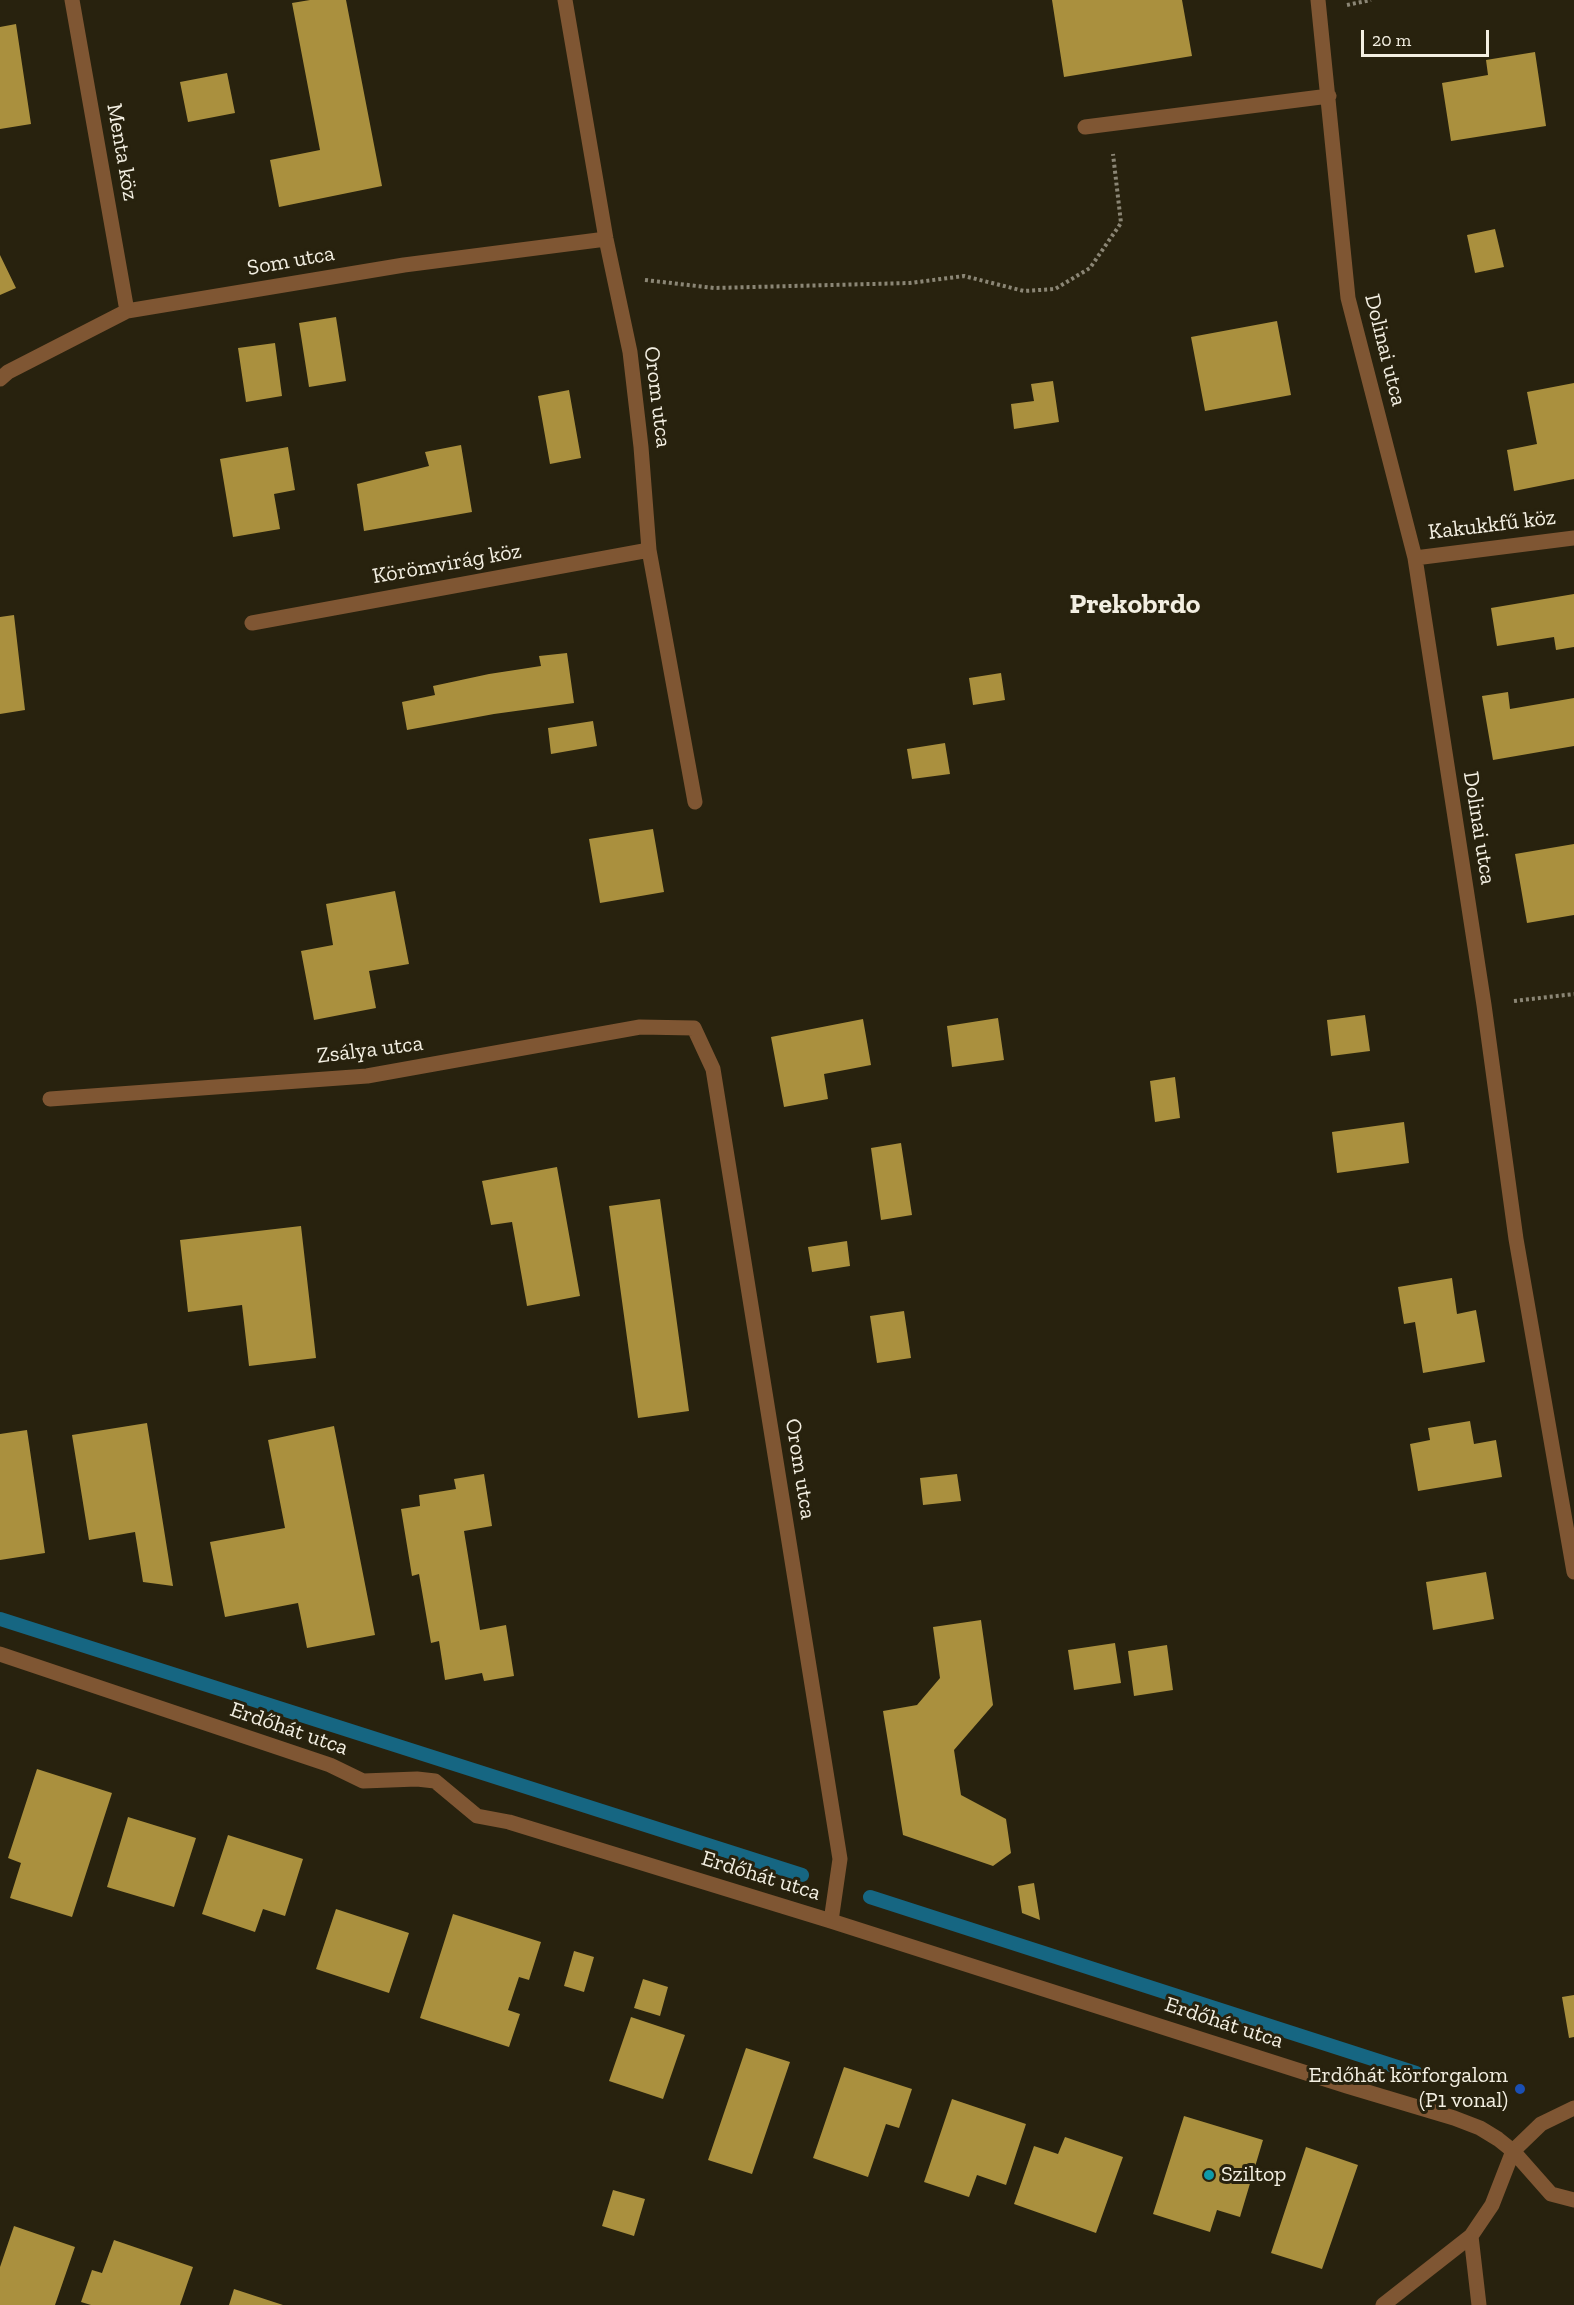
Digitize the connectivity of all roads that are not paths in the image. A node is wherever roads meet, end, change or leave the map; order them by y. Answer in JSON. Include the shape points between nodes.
{"nodes":[{"id":1,"x":72,"y":0,"type":"edge"},
{"id":2,"x":565,"y":0,"type":"edge"},
{"id":3,"x":1318,"y":0,"type":"edge"},
{"id":4,"x":1329,"y":96,"type":"junction"},
{"id":5,"x":1085,"y":128,"type":"dead end"},
{"id":6,"x":606,"y":239,"type":"junction"},
{"id":7,"x":127,"y":311,"type":"junction"},
{"id":8,"x":0,"y":379,"type":"edge"},
{"id":9,"x":1574,"y":538,"type":"edge"},
{"id":10,"x":650,"y":550,"type":"junction"},
{"id":11,"x":1415,"y":558,"type":"junction"},
{"id":12,"x":252,"y":623,"type":"dead end"},
{"id":13,"x":695,"y":802,"type":"dead end"},
{"id":14,"x":694,"y":1028,"type":"joint"},
{"id":15,"x":50,"y":1099,"type":"dead end"},
{"id":16,"x":1574,"y":1572,"type":"edge"},
{"id":17,"x":0,"y":1654,"type":"edge"},
{"id":18,"x":831,"y":1921,"type":"junction"},
{"id":19,"x":1574,"y":2108,"type":"edge"},
{"id":20,"x":1513,"y":2151,"type":"junction"},
{"id":21,"x":1574,"y":2200,"type":"edge"},
{"id":22,"x":1471,"y":2236,"type":"junction"},
{"id":23,"x":1383,"y":2305,"type":"edge"},
{"id":24,"x":1479,"y":2305,"type":"edge"}],
"edges":[{"from":1,"to":7,"type":"street","name":"Menta köz"},
{"from":2,"to":6,"type":"street","name":"Orom utca"},
{"from":3,"to":4,"type":"street","name":"Dolinai utca"},
{"from":4,"to":5,"type":"street"},
{"from":4,"to":11,"type":"street","name":"Dolinai utca","via":[[1348,298]]},
{"from":6,"to":7,"type":"street","name":"Som utca","via":[[404,265]]},
{"from":6,"to":10,"type":"street","name":"Orom utca","via":[[630,352]]},
{"from":7,"to":8,"type":"street","name":"Som utca"},
{"from":9,"to":11,"type":"street","name":"Kakukkfű köz"},
{"from":10,"to":12,"type":"street","name":"Körömvirág köz"},
{"from":10,"to":13,"type":"street","name":"Orom utca"},
{"from":11,"to":16,"type":"street","name":"Dolinai utca","via":[[1516,1239]]},
{"from":14,"to":15,"type":"street","name":"Zsálya utca","via":[[640,1027],[367,1076]]},
{"from":14,"to":18,"type":"street","name":"Orom utca","via":[[713,1069],[840,1859]]},
{"from":17,"to":18,"type":"street","name":"Erdőhát utca","via":[[330,1765],[363,1781],[435,1781],[477,1816],[509,1822]]},
{"from":18,"to":20,"type":"street","name":"Erdőhát utca","via":[[1454,2118],[1480,2128]]},
{"from":19,"to":20,"type":"street","via":[[1541,2124]]},
{"from":20,"to":21,"type":"street","name":"Erdőhát utca","via":[[1551,2194]]},
{"from":20,"to":22,"type":"street","via":[[1492,2205]]},
{"from":22,"to":23,"type":"street"},
{"from":22,"to":24,"type":"street"}]}
